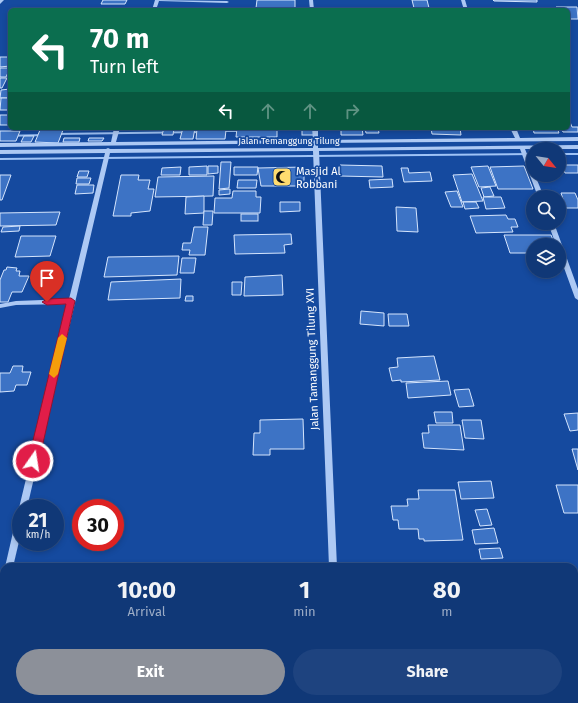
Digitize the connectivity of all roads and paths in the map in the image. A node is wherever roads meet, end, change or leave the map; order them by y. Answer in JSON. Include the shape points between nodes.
{"nodes":[{"id":1,"x":2,"y":0,"type":"edge"},
{"id":2,"x":157,"y":0,"type":"edge"},
{"id":3,"x":227,"y":2,"type":"dead end"},
{"id":4,"x":0,"y":3,"type":"edge"},
{"id":5,"x":116,"y":130,"type":"edge"},
{"id":6,"x":315,"y":130,"type":"edge"},
{"id":7,"x":514,"y":130,"type":"edge"},
{"id":8,"x":518,"y":139,"type":"junction"},
{"id":9,"x":578,"y":139,"type":"edge"},
{"id":10,"x":316,"y":140,"type":"junction"},
{"id":11,"x":113,"y":143,"type":"junction"},
{"id":12,"x":0,"y":145,"type":"edge"},
{"id":13,"x":522,"y":147,"type":"junction"},
{"id":14,"x":578,"y":147,"type":"edge"},
{"id":15,"x":316,"y":149,"type":"junction"},
{"id":16,"x":108,"y":150,"type":"junction"},
{"id":17,"x":0,"y":152,"type":"edge"},
{"id":18,"x":538,"y":190,"type":"edge"},
{"id":19,"x":566,"y":263,"type":"edge"},
{"id":20,"x":578,"y":295,"type":"edge"},
{"id":21,"x":71,"y":301,"type":"junction"},
{"id":22,"x":0,"y":306,"type":"edge"},
{"id":23,"x":24,"y":499,"type":"edge"},
{"id":24,"x":13,"y":551,"type":"edge"},
{"id":25,"x":10,"y":563,"type":"edge"},
{"id":26,"x":333,"y":563,"type":"edge"}],
"edges":[{"from":1,"to":4,"type":"street"},
{"from":2,"to":3,"type":"street"},
{"from":5,"to":11,"type":"street"},
{"from":6,"to":10,"type":"street","name":"Jalan Tamanggung Tilung XVI"},
{"from":7,"to":8,"type":"street"},
{"from":8,"to":9,"type":"street"},
{"from":8,"to":10,"type":"street"},
{"from":10,"to":11,"type":"street"},
{"from":10,"to":15,"type":"street","name":"Jalan Tamanggung Tilung XVI"},
{"from":11,"to":12,"type":"street"},
{"from":13,"to":14,"type":"street","name":"Jalan Temanggung Tilung"},
{"from":13,"to":15,"type":"street","name":"Jalan Temanggung Tilung"},
{"from":13,"to":18,"type":"street"},
{"from":15,"to":16,"type":"street","name":"Jalan Temanggung Tilung"},
{"from":15,"to":26,"type":"street","name":"Jalan Tamanggung Tilung XVI"},
{"from":16,"to":17,"type":"street","name":"Jalan Temanggung Tilung"},
{"from":16,"to":21,"type":"street"},
{"from":19,"to":20,"type":"street"},
{"from":21,"to":22,"type":"street"},
{"from":21,"to":23,"type":"street"},
{"from":24,"to":25,"type":"street"}]}
